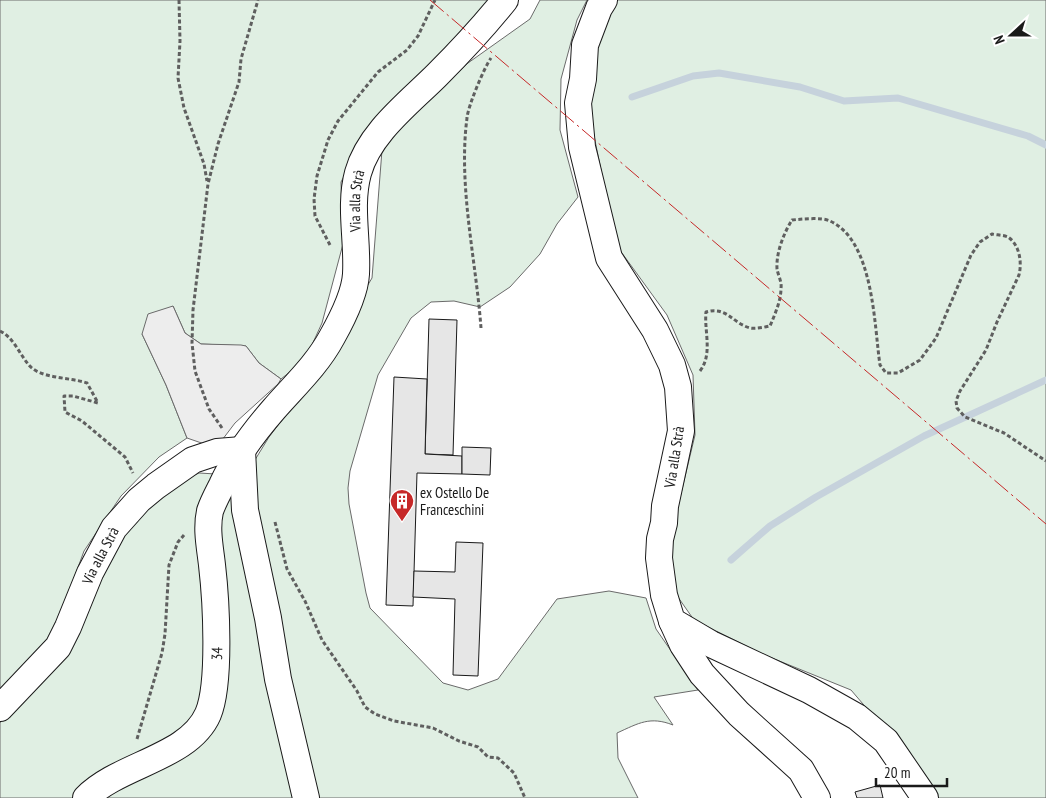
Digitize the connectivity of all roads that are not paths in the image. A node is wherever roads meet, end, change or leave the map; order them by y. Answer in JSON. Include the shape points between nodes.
{"nodes":[{"id":1,"x":505,"y":0,"type":"edge"},
{"id":2,"x":604,"y":0,"type":"edge"},
{"id":3,"x":242,"y":450,"type":"junction"},
{"id":4,"x":672,"y":621,"type":"junction"},
{"id":5,"x":0,"y":708,"type":"edge"},
{"id":6,"x":86,"y":798,"type":"edge"},
{"id":7,"x":306,"y":798,"type":"edge"},
{"id":8,"x":817,"y":798,"type":"edge"},
{"id":9,"x":925,"y":798,"type":"edge"}],
"edges":[{"from":1,"to":3,"type":"street","name":"Via alla Strà","via":[[386,126],[369,150],[359,171],[354,201],[356,276],[347,306],[332,338],[314,365]]},
{"from":2,"to":4,"type":"street","name":"Via alla Strà","via":[[585,45],[578,102],[582,147],[609,258],[655,330],[672,365],[678,387],[680,431],[665,506],[659,558]]},
{"from":3,"to":5,"type":"street","name":"Via alla Strà","via":[[217,452],[193,460],[147,494],[114,528],[90,573],[58,647]]},
{"from":3,"to":6,"type":"street","name":"34","via":[[228,472],[209,518],[215,604],[215,678],[208,715],[198,729],[178,746],[124,772]]},
{"from":3,"to":7,"type":"street","via":[[245,510],[278,679]]},
{"from":4,"to":8,"type":"street","name":"Via alla Strà","via":[[702,674],[739,714],[802,770]]},
{"from":4,"to":9,"type":"street","via":[[857,717],[886,741]]}]}
